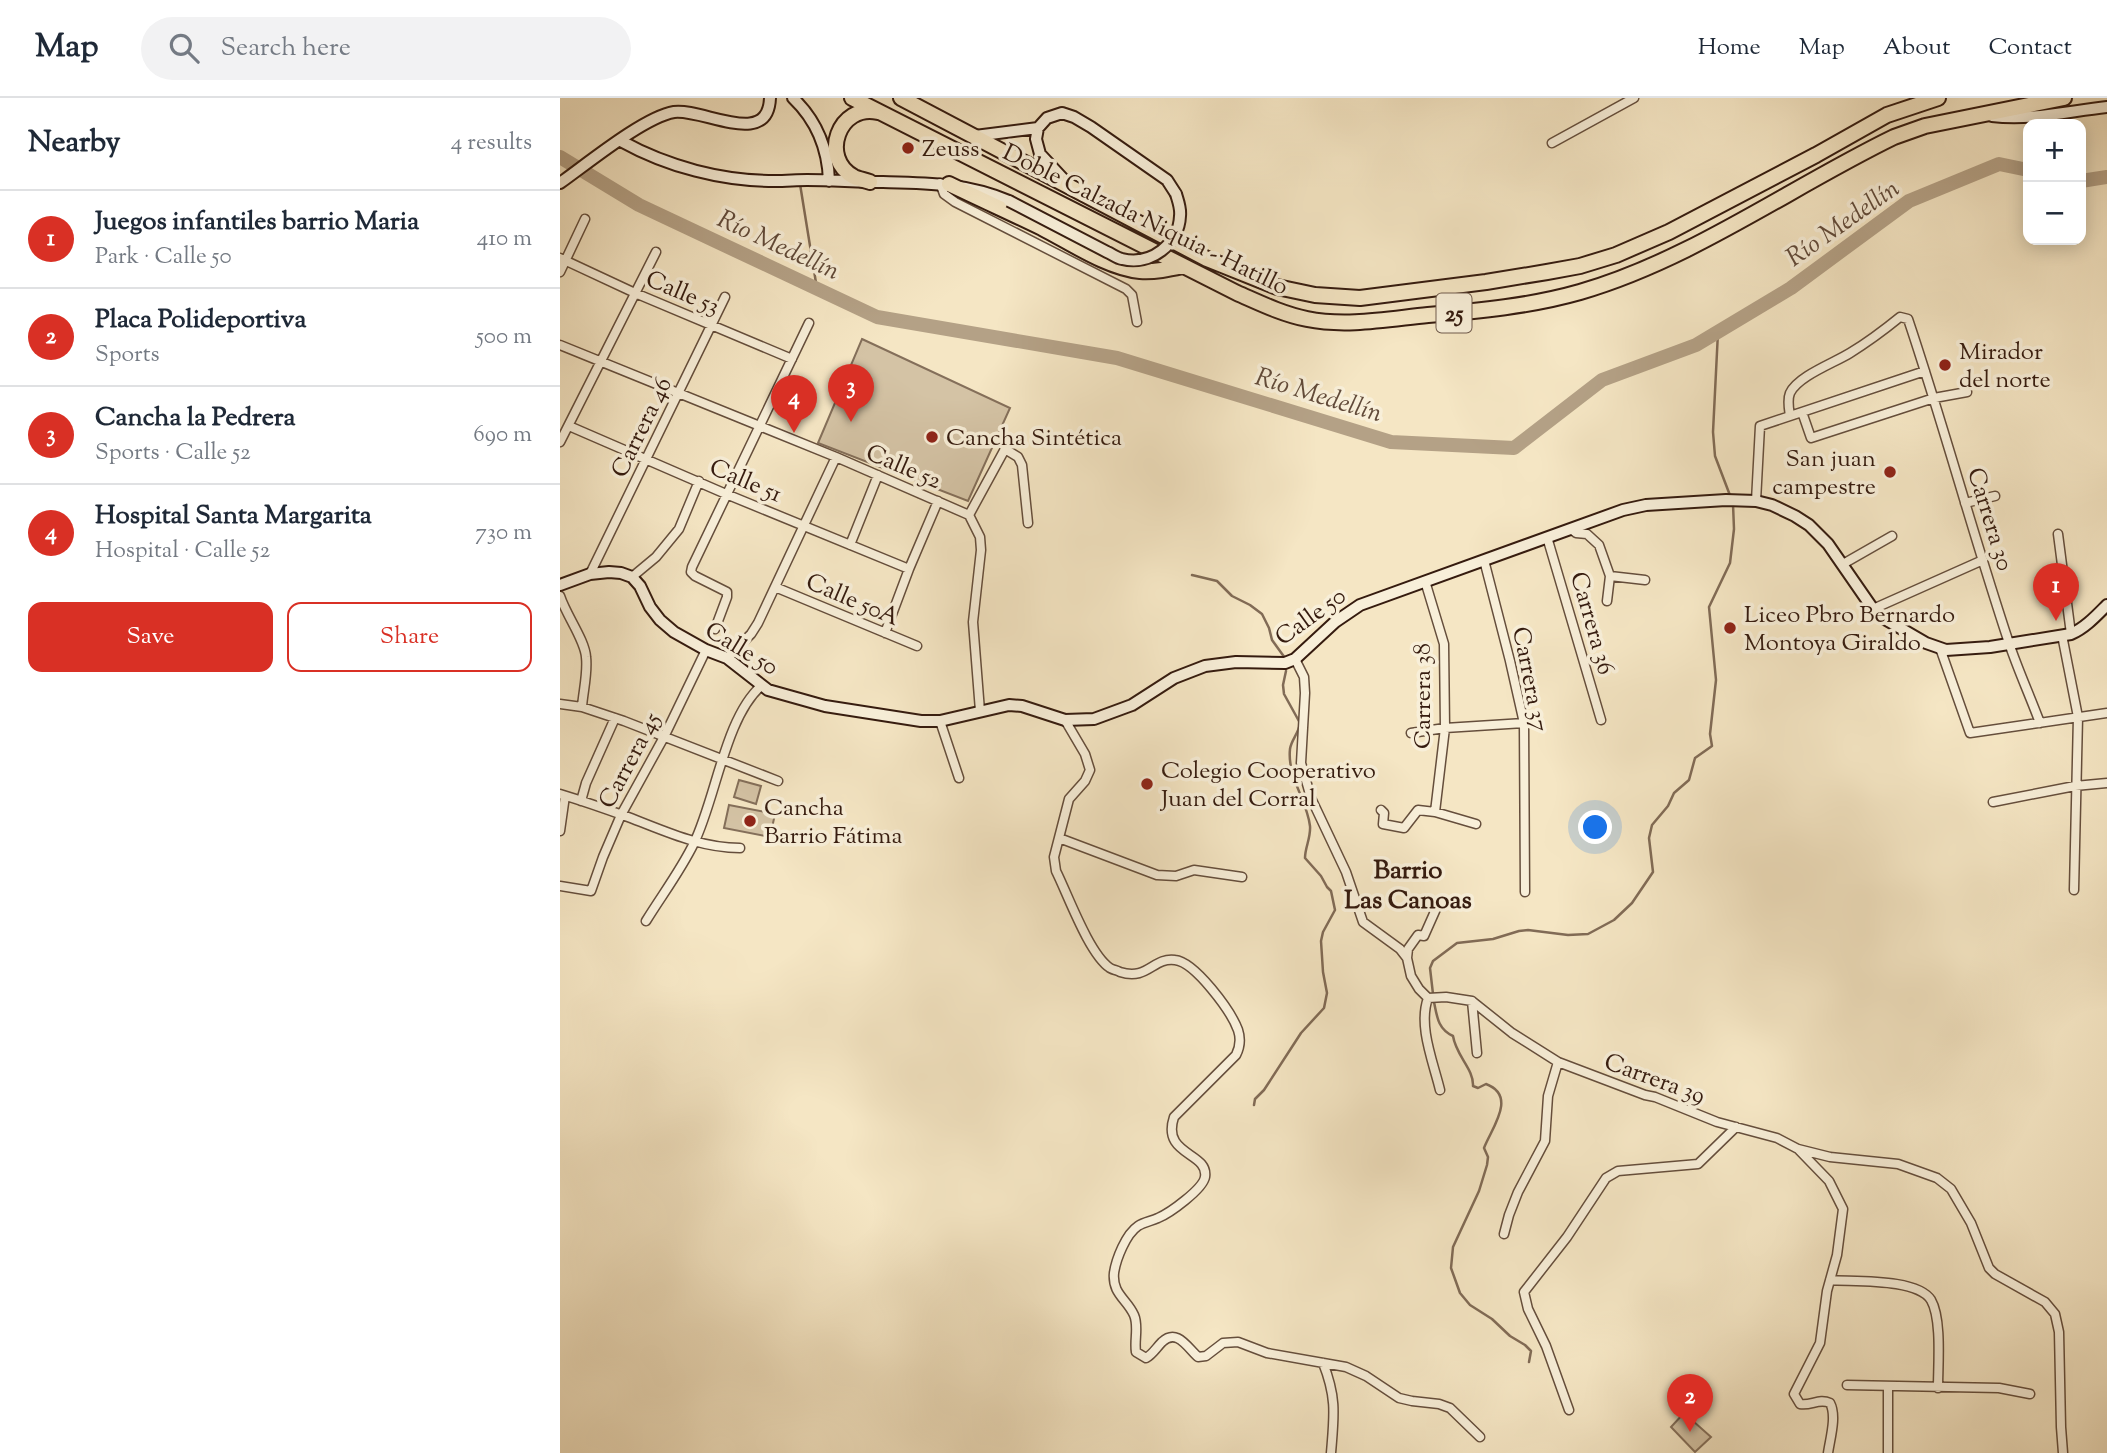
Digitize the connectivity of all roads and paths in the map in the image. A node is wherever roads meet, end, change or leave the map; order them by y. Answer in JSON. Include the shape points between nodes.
{"nodes":[{"id":1,"x":770,"y":98,"type":"edge"},
{"id":2,"x":793,"y":98,"type":"edge"},
{"id":3,"x":852,"y":98,"type":"edge"},
{"id":4,"x":901,"y":98,"type":"edge"},
{"id":5,"x":1634,"y":98,"type":"edge"},
{"id":6,"x":1938,"y":98,"type":"edge"},
{"id":7,"x":2064,"y":98,"type":"edge"},
{"id":8,"x":2107,"y":107,"type":"edge"},
{"id":9,"x":883,"y":114,"type":"junction"},
{"id":10,"x":1981,"y":114,"type":"junction"},
{"id":11,"x":1038,"y":128,"type":"junction"},
{"id":12,"x":975,"y":136,"type":"junction"},
{"id":13,"x":621,"y":141,"type":"junction"},
{"id":14,"x":1552,"y":143,"type":"dead end"},
{"id":15,"x":829,"y":181,"type":"junction"},
{"id":16,"x":870,"y":182,"type":"junction"},
{"id":17,"x":560,"y":183,"type":"edge"},
{"id":18,"x":944,"y":184,"type":"junction"},
{"id":19,"x":1070,"y":187,"type":"junction"},
{"id":20,"x":585,"y":219,"type":"dead end"},
{"id":21,"x":656,"y":252,"type":"dead end"},
{"id":22,"x":563,"y":259,"type":"edge"},
{"id":23,"x":1183,"y":266,"type":"junction"},
{"id":24,"x":560,"y":272,"type":"edge"},
{"id":25,"x":635,"y":293,"type":"junction"},
{"id":26,"x":725,"y":297,"type":"dead end"},
{"id":27,"x":1137,"y":322,"type":"dead end"},
{"id":28,"x":809,"y":323,"type":"dead end"},
{"id":29,"x":712,"y":326,"type":"junction"},
{"id":30,"x":560,"y":345,"type":"edge"},
{"id":31,"x":792,"y":359,"type":"junction"},
{"id":32,"x":602,"y":361,"type":"junction"},
{"id":33,"x":1925,"y":371,"type":"junction"},
{"id":34,"x":1967,"y":392,"type":"dead end"},
{"id":35,"x":678,"y":394,"type":"junction"},
{"id":36,"x":1934,"y":398,"type":"junction"},
{"id":37,"x":1802,"y":412,"type":"junction"},
{"id":38,"x":1790,"y":416,"type":"junction"},
{"id":39,"x":569,"y":426,"type":"junction"},
{"id":40,"x":759,"y":427,"type":"junction"},
{"id":41,"x":560,"y":442,"type":"edge"},
{"id":42,"x":836,"y":457,"type":"junction"},
{"id":43,"x":646,"y":459,"type":"junction"},
{"id":44,"x":878,"y":475,"type":"junction"},
{"id":45,"x":699,"y":481,"type":"junction"},
{"id":46,"x":726,"y":494,"type":"junction"},
{"id":47,"x":1995,"y":496,"type":"dead end"},
{"id":48,"x":938,"y":501,"type":"junction"},
{"id":49,"x":1756,"y":501,"type":"junction"},
{"id":50,"x":1965,"y":503,"type":"junction"},
{"id":51,"x":969,"y":515,"type":"junction"},
{"id":52,"x":1027,"y":523,"type":"dead end"},
{"id":53,"x":804,"y":525,"type":"junction"},
{"id":54,"x":1571,"y":529,"type":"junction"},
{"id":55,"x":2058,"y":534,"type":"dead end"},
{"id":56,"x":1892,"y":536,"type":"dead end"},
{"id":57,"x":1548,"y":537,"type":"junction"},
{"id":58,"x":850,"y":545,"type":"junction"},
{"id":59,"x":1484,"y":560,"type":"junction"},
{"id":60,"x":1983,"y":560,"type":"junction"},
{"id":61,"x":1843,"y":564,"type":"junction"},
{"id":62,"x":909,"y":569,"type":"junction"},
{"id":63,"x":590,"y":574,"type":"junction"},
{"id":64,"x":1610,"y":576,"type":"junction"},
{"id":65,"x":632,"y":578,"type":"junction"},
{"id":66,"x":1645,"y":580,"type":"dead end"},
{"id":67,"x":1425,"y":581,"type":"junction"},
{"id":68,"x":560,"y":585,"type":"edge"},
{"id":69,"x":775,"y":587,"type":"junction"},
{"id":70,"x":560,"y":596,"type":"edge"},
{"id":71,"x":1607,"y":601,"type":"dead end"},
{"id":72,"x":2107,"y":605,"type":"edge"},
{"id":73,"x":1873,"y":609,"type":"junction"},
{"id":74,"x":715,"y":629,"type":"dead end"},
{"id":75,"x":885,"y":633,"type":"junction"},
{"id":76,"x":2066,"y":635,"type":"junction"},
{"id":77,"x":2009,"y":643,"type":"junction"},
{"id":78,"x":917,"y":646,"type":"dead end"},
{"id":79,"x":1940,"y":648,"type":"junction"},
{"id":80,"x":706,"y":650,"type":"junction"},
{"id":81,"x":727,"y":658,"type":"junction"},
{"id":82,"x":1295,"y":659,"type":"junction"},
{"id":83,"x":761,"y":686,"type":"junction"},
{"id":84,"x":560,"y":704,"type":"edge"},
{"id":85,"x":582,"y":707,"type":"junction"},
{"id":86,"x":980,"y":711,"type":"junction"},
{"id":87,"x":2107,"y":713,"type":"edge"},
{"id":88,"x":2078,"y":717,"type":"junction"},
{"id":89,"x":615,"y":718,"type":"junction"},
{"id":90,"x":1065,"y":720,"type":"junction"},
{"id":91,"x":1601,"y":720,"type":"dead end"},
{"id":92,"x":940,"y":721,"type":"junction"},
{"id":93,"x":1524,"y":723,"type":"junction"},
{"id":94,"x":2040,"y":723,"type":"junction"},
{"id":95,"x":1445,"y":728,"type":"junction"},
{"id":96,"x":1411,"y":733,"type":"dead end"},
{"id":97,"x":664,"y":737,"type":"junction"},
{"id":98,"x":724,"y":760,"type":"junction"},
{"id":99,"x":959,"y":778,"type":"dead end"},
{"id":100,"x":778,"y":781,"type":"dead end"},
{"id":101,"x":2107,"y":783,"type":"edge"},
{"id":102,"x":2075,"y":786,"type":"junction"},
{"id":103,"x":563,"y":795,"type":"edge"},
{"id":104,"x":581,"y":801,"type":"junction"},
{"id":105,"x":1993,"y":802,"type":"dead end"},
{"id":106,"x":1381,"y":810,"type":"dead end"},
{"id":107,"x":1435,"y":812,"type":"junction"},
{"id":108,"x":621,"y":815,"type":"junction"},
{"id":109,"x":1476,"y":824,"type":"dead end"},
{"id":110,"x":560,"y":831,"type":"edge"},
{"id":111,"x":1059,"y":838,"type":"junction"},
{"id":112,"x":694,"y":843,"type":"junction"},
{"id":113,"x":740,"y":848,"type":"dead end"},
{"id":114,"x":1242,"y":877,"type":"dead end"},
{"id":115,"x":560,"y":886,"type":"edge"},
{"id":116,"x":2074,"y":890,"type":"dead end"},
{"id":117,"x":1525,"y":892,"type":"dead end"},
{"id":118,"x":1436,"y":909,"type":"dead end"},
{"id":119,"x":646,"y":921,"type":"dead end"},
{"id":120,"x":1407,"y":958,"type":"junction"},
{"id":121,"x":1428,"y":998,"type":"junction"},
{"id":122,"x":1472,"y":1001,"type":"junction"},
{"id":123,"x":1477,"y":1054,"type":"dead end"},
{"id":124,"x":1558,"y":1062,"type":"junction"},
{"id":125,"x":1440,"y":1090,"type":"dead end"},
{"id":126,"x":1736,"y":1127,"type":"junction"},
{"id":127,"x":1798,"y":1149,"type":"junction"},
{"id":128,"x":1504,"y":1234,"type":"dead end"},
{"id":129,"x":1830,"y":1280,"type":"junction"},
{"id":130,"x":1323,"y":1363,"type":"junction"},
{"id":131,"x":1847,"y":1385,"type":"dead end"},
{"id":132,"x":1888,"y":1386,"type":"junction"},
{"id":133,"x":1938,"y":1388,"type":"junction"},
{"id":134,"x":2030,"y":1394,"type":"dead end"},
{"id":135,"x":1569,"y":1410,"type":"dead end"},
{"id":136,"x":1480,"y":1437,"type":"dead end"},
{"id":137,"x":1331,"y":1453,"type":"edge"},
{"id":138,"x":1828,"y":1453,"type":"edge"},
{"id":139,"x":1888,"y":1453,"type":"edge"},
{"id":140,"x":2063,"y":1453,"type":"edge"}],
"edges":[{"from":1,"to":13,"type":"street","via":[[767,112],[746,125],[676,112]]},
{"from":2,"to":15,"type":"street","via":[[821,136]]},
{"from":3,"to":9,"type":"highway","name":"Doble Calzada Niquia - Hatillo","number":"25"},
{"from":4,"to":12,"type":"highway","name":"Doble Calzada Niquia - Hatillo","number":"25"},
{"from":5,"to":14,"type":"street"},
{"from":6,"to":19,"type":"highway","name":"Doble Calzada Niquia - Hatillo","number":"25","via":[[1887,115],[1616,255],[1548,272],[1360,298],[1315,295],[1243,275]]},
{"from":7,"to":10,"type":"highway","name":"Doble Calzada Niquia - Hatillo","number":"25"},
{"from":8,"to":10,"type":"street","via":[[2012,118]]},
{"from":9,"to":16,"type":"highway","via":[[873,111],[851,116],[837,133],[840,164],[853,176]]},
{"from":9,"to":23,"type":"highway","name":"Doble Calzada Niquia - Hatillo","number":"25"},
{"from":10,"to":23,"type":"highway","name":"Doble Calzada Niquia - Hatillo","number":"25","via":[[1894,137],[1702,243],[1618,279],[1532,303],[1337,323],[1273,309]]},
{"from":11,"to":12,"type":"street"},
{"from":11,"to":18,"type":"street","bridge":true,"via":[[1054,114],[1074,117],[1167,180],[1177,194],[1181,212],[1175,236],[1165,249],[1136,260],[1122,259],[1009,201],[981,190]]},
{"from":11,"to":19,"type":"street","via":[[1040,154]]},
{"from":12,"to":19,"type":"highway","name":"Doble Calzada Niquia - Hatillo","number":"25"},
{"from":13,"to":15,"type":"street","via":[[654,157],[714,175]]},
{"from":13,"to":17,"type":"street"},
{"from":15,"to":16,"type":"street"},
{"from":16,"to":18,"type":"street"},
{"from":18,"to":23,"type":"highway","via":[[1124,268],[1159,271]]},
{"from":18,"to":27,"type":"street","via":[[944,194],[955,202],[1126,289],[1132,295]]},
{"from":20,"to":22,"type":"street"},
{"from":21,"to":25,"type":"street"},
{"from":22,"to":24,"type":"street"},
{"from":22,"to":25,"type":"street","name":"Calle 53"},
{"from":25,"to":29,"type":"street","name":"Calle 53"},
{"from":25,"to":32,"type":"street"},
{"from":26,"to":29,"type":"street","name":"Carrera 46"},
{"from":28,"to":31,"type":"street"},
{"from":29,"to":31,"type":"street","name":"Calle 53"},
{"from":29,"to":35,"type":"street","name":"Carrera 46"},
{"from":30,"to":32,"type":"street","name":"Calle 52"},
{"from":31,"to":40,"type":"street"},
{"from":32,"to":35,"type":"street","name":"Calle 52"},
{"from":32,"to":39,"type":"street"},
{"from":33,"to":36,"type":"street","name":"Carrera 30"},
{"from":33,"to":37,"type":"street"},
{"from":33,"to":38,"type":"street","name":"Carrera 30","via":[[1908,319],[1900,317],[1801,382],[1790,393]]},
{"from":34,"to":36,"type":"street"},
{"from":35,"to":40,"type":"street","name":"Calle 52"},
{"from":35,"to":43,"type":"street","name":"Carrera 46"},
{"from":36,"to":37,"type":"street","via":[[1811,438]]},
{"from":36,"to":50,"type":"street","name":"Carrera 30"},
{"from":37,"to":38,"type":"street"},
{"from":38,"to":49,"type":"street","via":[[1760,426]]},
{"from":39,"to":41,"type":"street"},
{"from":39,"to":43,"type":"street","name":"Calle 51"},
{"from":40,"to":42,"type":"street","name":"Calle 52"},
{"from":40,"to":46,"type":"street"},
{"from":42,"to":44,"type":"street","name":"Calle 52"},
{"from":42,"to":53,"type":"street"},
{"from":43,"to":45,"type":"street","name":"Calle 51"},
{"from":43,"to":63,"type":"street","name":"Carrera 46"},
{"from":44,"to":48,"type":"street","name":"Calle 52"},
{"from":44,"to":58,"type":"street"},
{"from":45,"to":46,"type":"street","name":"Calle 51"},
{"from":45,"to":65,"type":"street","via":[[679,530]]},
{"from":46,"to":53,"type":"street","name":"Calle 51"},
{"from":46,"to":74,"type":"street","via":[[691,572],[727,592]]},
{"from":47,"to":50,"type":"street"},
{"from":48,"to":51,"type":"street","name":"Calle 52"},
{"from":48,"to":62,"type":"street"},
{"from":49,"to":54,"type":"street","name":"Calle 50","via":[[1646,505]]},
{"from":49,"to":61,"type":"street","name":"Calle 50","via":[[1809,525]]},
{"from":50,"to":60,"type":"street","name":"Carrera 30"},
{"from":51,"to":52,"type":"street","via":[[1005,449],[1018,457],[1022,466]]},
{"from":51,"to":86,"type":"street","via":[[981,550],[974,622]]},
{"from":53,"to":58,"type":"street","name":"Calle 51"},
{"from":53,"to":69,"type":"street"},
{"from":54,"to":57,"type":"street","name":"Calle 50"},
{"from":54,"to":64,"type":"street","via":[[1587,534],[1599,545]]},
{"from":55,"to":76,"type":"street"},
{"from":56,"to":61,"type":"street"},
{"from":57,"to":59,"type":"street","name":"Calle 50"},
{"from":57,"to":91,"type":"street","name":"Carrera 36"},
{"from":58,"to":62,"type":"street","name":"Calle 51"},
{"from":59,"to":67,"type":"street","name":"Calle 50"},
{"from":59,"to":93,"type":"street","name":"Carrera 37"},
{"from":60,"to":73,"type":"street"},
{"from":60,"to":77,"type":"street","name":"Carrera 30"},
{"from":61,"to":73,"type":"street","name":"Calle 50"},
{"from":62,"to":75,"type":"street"},
{"from":63,"to":65,"type":"street","via":[[621,573]]},
{"from":63,"to":68,"type":"street"},
{"from":64,"to":66,"type":"street"},
{"from":64,"to":71,"type":"street"},
{"from":65,"to":80,"type":"street","name":"Calle 50","via":[[660,620]]},
{"from":67,"to":82,"type":"street","name":"Calle 50","via":[[1360,604]]},
{"from":67,"to":95,"type":"street","name":"Carrera 38","via":[[1444,644]]},
{"from":69,"to":75,"type":"street","name":"Calle 50A"},
{"from":69,"to":81,"type":"street","via":[[758,623]]},
{"from":70,"to":85,"type":"street","via":[[586,658]]},
{"from":72,"to":76,"type":"street","name":"Calle 50"},
{"from":73,"to":79,"type":"street","name":"Calle 50"},
{"from":75,"to":78,"type":"street","name":"Calle 50A"},
{"from":76,"to":77,"type":"street","name":"Calle 50"},
{"from":76,"to":88,"type":"street"},
{"from":77,"to":79,"type":"street","name":"Calle 50","via":[[1958,651]]},
{"from":77,"to":94,"type":"street","name":"Carrera 30"},
{"from":79,"to":94,"type":"street","via":[[1970,733]]},
{"from":80,"to":81,"type":"street","name":"Calle 50"},
{"from":80,"to":97,"type":"street","name":"Carrera 45"},
{"from":81,"to":83,"type":"street","name":"Calle 50"},
{"from":82,"to":90,"type":"street","name":"Calle 50","via":[[1205,666],[1174,678],[1110,715]]},
{"from":82,"to":120,"type":"street","via":[[1306,692],[1301,762],[1311,798],[1346,872],[1363,922]]},
{"from":83,"to":92,"type":"street","name":"Calle 50","via":[[825,706]]},
{"from":83,"to":98,"type":"street","via":[[745,704]]},
{"from":84,"to":85,"type":"street"},
{"from":85,"to":89,"type":"street"},
{"from":86,"to":90,"type":"street","name":"Calle 50","via":[[1022,706]]},
{"from":86,"to":92,"type":"street","name":"Calle 50"},
{"from":87,"to":88,"type":"street"},
{"from":88,"to":94,"type":"street"},
{"from":88,"to":102,"type":"street"},
{"from":89,"to":97,"type":"street"},
{"from":89,"to":104,"type":"street"},
{"from":90,"to":111,"type":"street","via":[[1090,771],[1069,799]]},
{"from":92,"to":99,"type":"street"},
{"from":93,"to":95,"type":"street"},
{"from":93,"to":117,"type":"street","name":"Carrera 37"},
{"from":95,"to":96,"type":"street"},
{"from":95,"to":107,"type":"street","name":"Carrera 38"},
{"from":97,"to":98,"type":"street"},
{"from":97,"to":108,"type":"street","name":"Carrera 45"},
{"from":98,"to":100,"type":"street"},
{"from":98,"to":112,"type":"street"},
{"from":101,"to":102,"type":"street"},
{"from":102,"to":105,"type":"street"},
{"from":102,"to":116,"type":"street"},
{"from":103,"to":104,"type":"street"},
{"from":103,"to":110,"type":"street"},
{"from":104,"to":108,"type":"street"},
{"from":106,"to":107,"type":"street","via":[[1383,824],[1404,828],[1418,810]]},
{"from":107,"to":109,"type":"street"},
{"from":108,"to":112,"type":"street"},
{"from":108,"to":115,"type":"street","name":"Carrera 45","via":[[591,891]]},
{"from":111,"to":114,"type":"street","via":[[1157,875],[1176,876],[1194,870]]},
{"from":111,"to":130,"type":"street","via":[[1056,871],[1094,952],[1111,969],[1131,975],[1172,959],[1190,966],[1233,1020],[1240,1041],[1236,1055],[1174,1117],[1171,1126],[1177,1145],[1204,1167],[1205,1181],[1161,1217],[1138,1226],[1117,1260],[1117,1293],[1136,1319],[1136,1352],[1146,1358],[1171,1336],[1181,1339],[1198,1357],[1223,1343],[1238,1342],[1266,1353]]},
{"from":112,"to":113,"type":"street"},
{"from":112,"to":119,"type":"street"},
{"from":118,"to":120,"type":"street","via":[[1424,936],[1418,935],[1408,949]]},
{"from":120,"to":121,"type":"street","via":[[1411,976]]},
{"from":121,"to":122,"type":"street"},
{"from":121,"to":125,"type":"street","via":[[1423,1016]]},
{"from":122,"to":123,"type":"street"},
{"from":122,"to":124,"type":"street","name":"Carrera 39"},
{"from":124,"to":126,"type":"street","name":"Carrera 39"},
{"from":124,"to":128,"type":"street","via":[[1548,1096],[1545,1141],[1518,1192]]},
{"from":126,"to":127,"type":"street","name":"Carrera 39"},
{"from":126,"to":135,"type":"street","via":[[1698,1164],[1619,1171],[1606,1178],[1524,1292]]},
{"from":127,"to":129,"type":"street","via":[[1829,1181],[1843,1209]]},
{"from":127,"to":140,"type":"street","name":"Carrera 39","via":[[1911,1168],[1951,1189],[1989,1268],[2045,1302],[2055,1314]]},
{"from":129,"to":133,"type":"street","via":[[1903,1285],[1931,1300],[1939,1336]]},
{"from":129,"to":138,"type":"street","via":[[1821,1343],[1794,1394],[1800,1404],[1821,1400],[1833,1408]]},
{"from":130,"to":136,"type":"street","via":[[1366,1376],[1399,1398],[1450,1408]]},
{"from":130,"to":137,"type":"street","via":[[1334,1405]]},
{"from":131,"to":132,"type":"street"},
{"from":132,"to":133,"type":"street"},
{"from":132,"to":139,"type":"street"},
{"from":133,"to":134,"type":"street","via":[[1999,1388]]}]}
